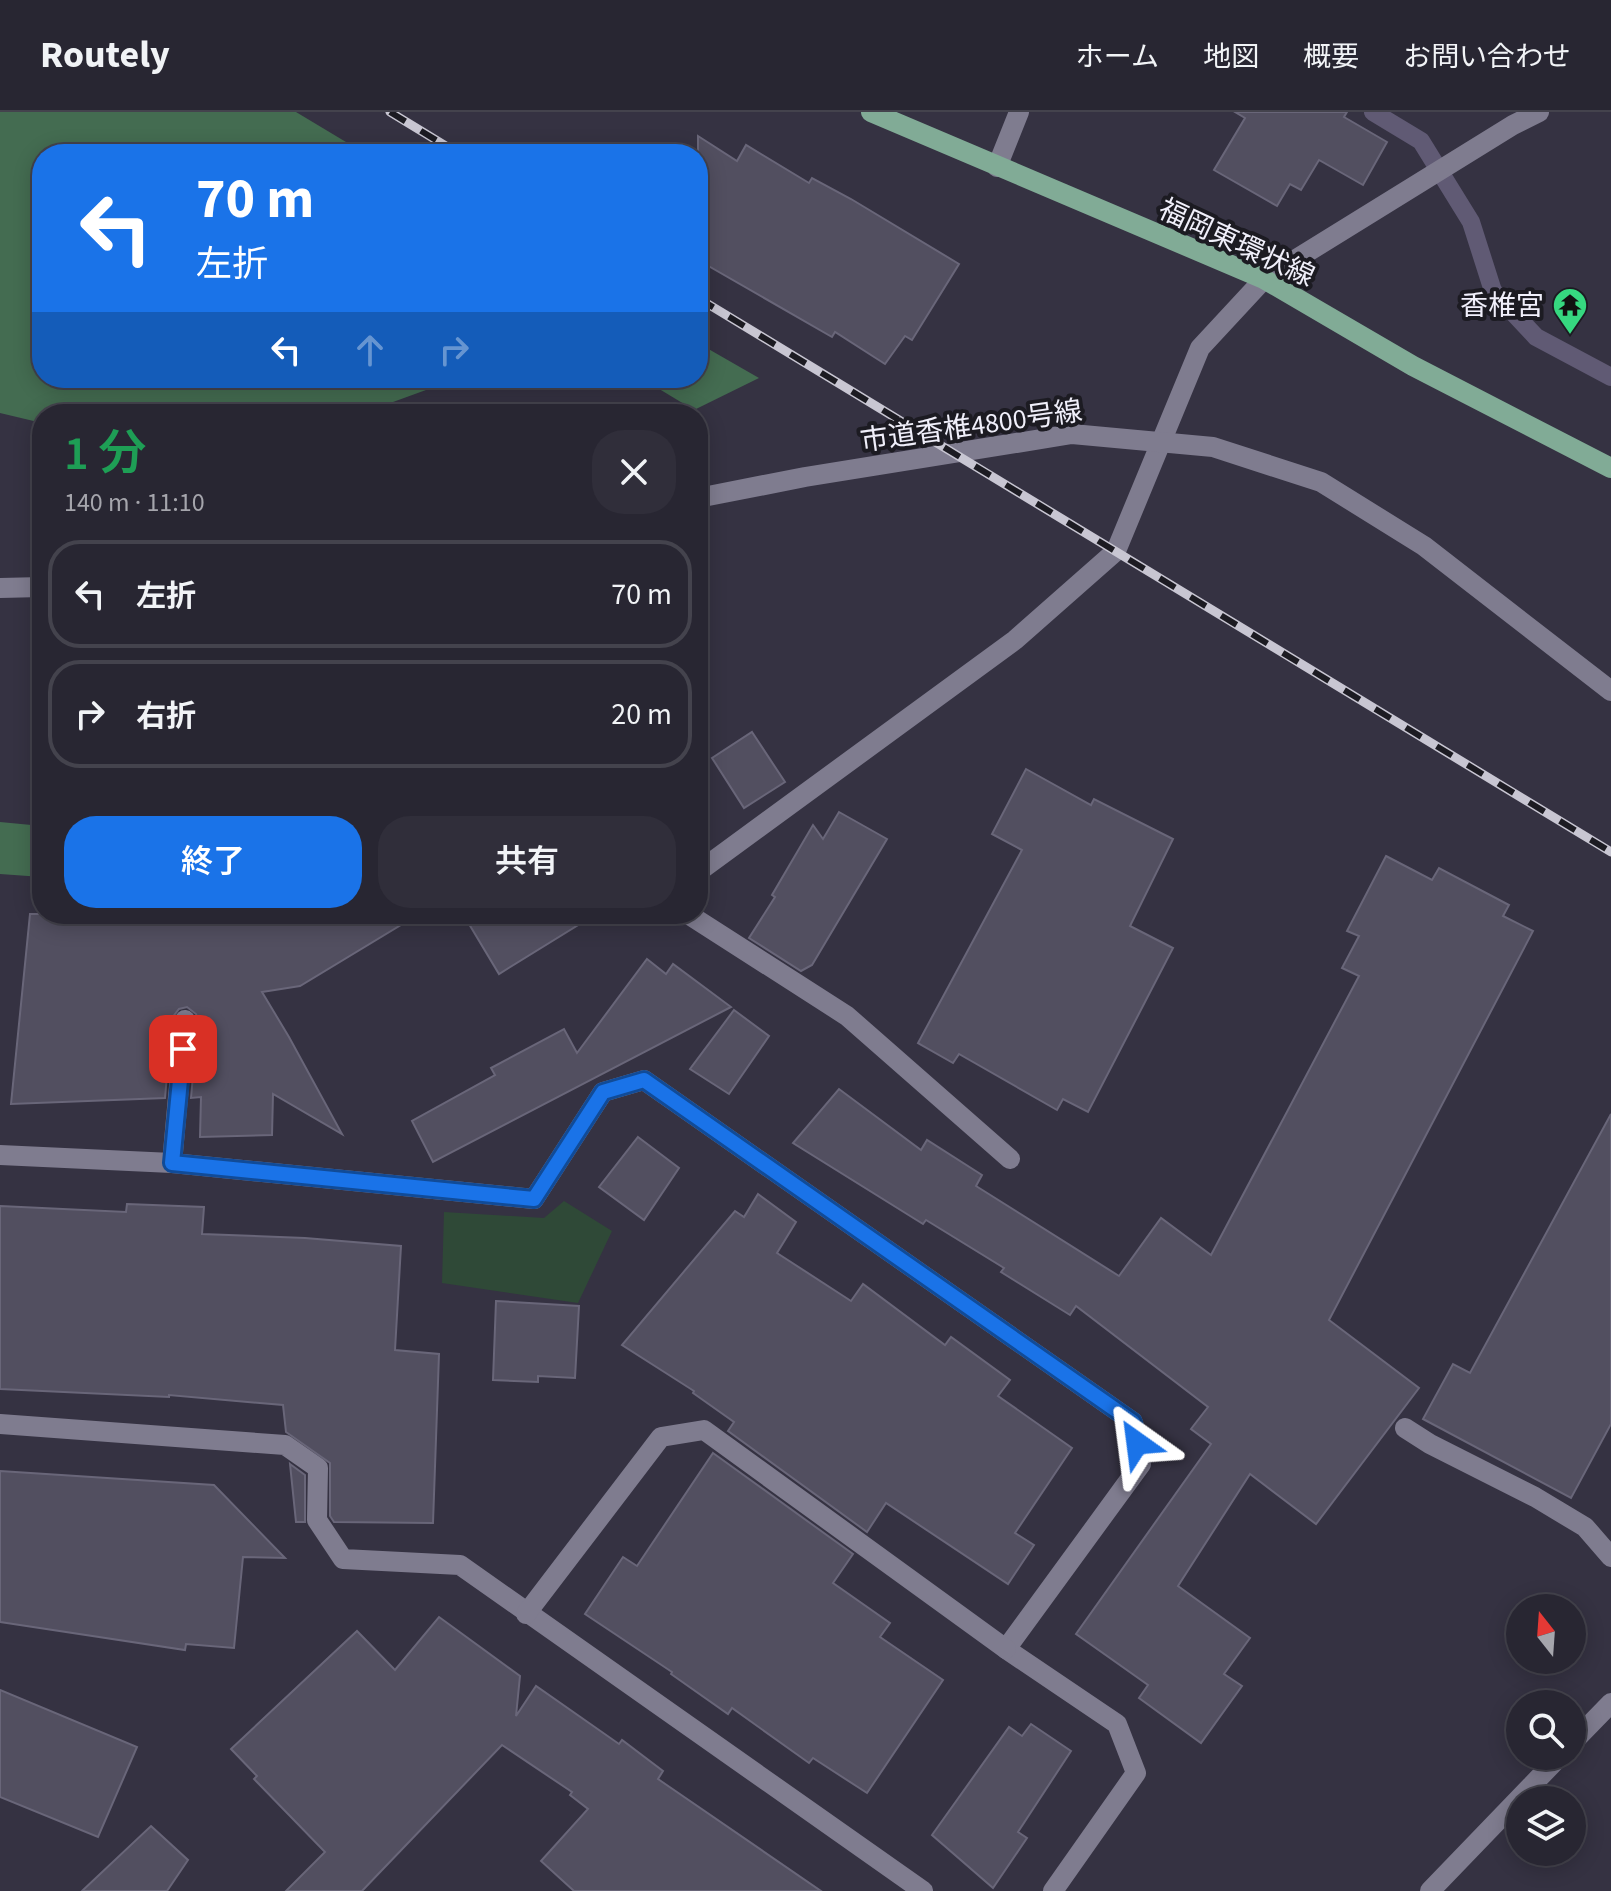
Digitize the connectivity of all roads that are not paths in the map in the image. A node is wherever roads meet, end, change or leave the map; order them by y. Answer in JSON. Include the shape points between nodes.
{"nodes":[{"id":1,"x":871,"y":112,"type":"edge"},
{"id":2,"x":1019,"y":112,"type":"edge"},
{"id":3,"x":1539,"y":112,"type":"edge"},
{"id":4,"x":997,"y":167,"type":"junction"},
{"id":5,"x":1264,"y":279,"type":"junction"},
{"id":6,"x":1611,"y":468,"type":"edge"},
{"id":7,"x":708,"y":496,"type":"edge"},
{"id":8,"x":32,"y":587,"type":"edge"},
{"id":9,"x":0,"y":588,"type":"edge"},
{"id":10,"x":1611,"y":691,"type":"edge"},
{"id":11,"x":708,"y":865,"type":"edge"},
{"id":12,"x":704,"y":924,"type":"edge"},
{"id":13,"x":185,"y":1020,"type":"dead end"},
{"id":14,"x":0,"y":1155,"type":"edge"},
{"id":15,"x":1010,"y":1159,"type":"dead end"},
{"id":16,"x":172,"y":1163,"type":"junction"},
{"id":17,"x":0,"y":1424,"type":"edge"},
{"id":18,"x":1405,"y":1428,"type":"dead end"},
{"id":19,"x":1611,"y":1557,"type":"edge"},
{"id":20,"x":526,"y":1614,"type":"junction"},
{"id":21,"x":1006,"y":1649,"type":"junction"},
{"id":22,"x":1611,"y":1703,"type":"edge"},
{"id":23,"x":1586,"y":1729,"type":"edge"},
{"id":24,"x":1547,"y":1770,"type":"edge"},
{"id":25,"x":923,"y":1891,"type":"edge"},
{"id":26,"x":1053,"y":1891,"type":"edge"},
{"id":27,"x":1430,"y":1891,"type":"edge"}],
"edges":[{"from":1,"to":4,"type":"main road","name":"福岡東環状線"},
{"from":2,"to":4,"type":"street"},
{"from":3,"to":5,"type":"street"},
{"from":4,"to":5,"type":"main road","name":"福岡東環状線"},
{"from":5,"to":6,"type":"main road","name":"福岡東環状線","via":[[1413,366]]},
{"from":5,"to":11,"type":"street","via":[[1200,348],[1116,551],[1015,640]]},
{"from":7,"to":10,"type":"street","name":"市道香椎4800号線","via":[[1072,434],[1213,447],[1321,482],[1424,546]]},
{"from":8,"to":9,"type":"street"},
{"from":12,"to":15,"type":"street","via":[[847,1016]]},
{"from":13,"to":16,"type":"street"},
{"from":14,"to":16,"type":"street"},
{"from":16,"to":21,"type":"street","via":[[534,1199],[603,1092],[644,1080],[1133,1422],[1141,1464]]},
{"from":17,"to":20,"type":"street","via":[[285,1445],[318,1468],[317,1520],[343,1559],[460,1565]]},
{"from":18,"to":19,"type":"street","via":[[1585,1527]]},
{"from":20,"to":21,"type":"street","via":[[661,1437],[704,1430]]},
{"from":20,"to":25,"type":"street"},
{"from":21,"to":26,"type":"street","via":[[1117,1724],[1136,1773]]},
{"from":22,"to":23,"type":"street"},
{"from":24,"to":27,"type":"street"}]}
